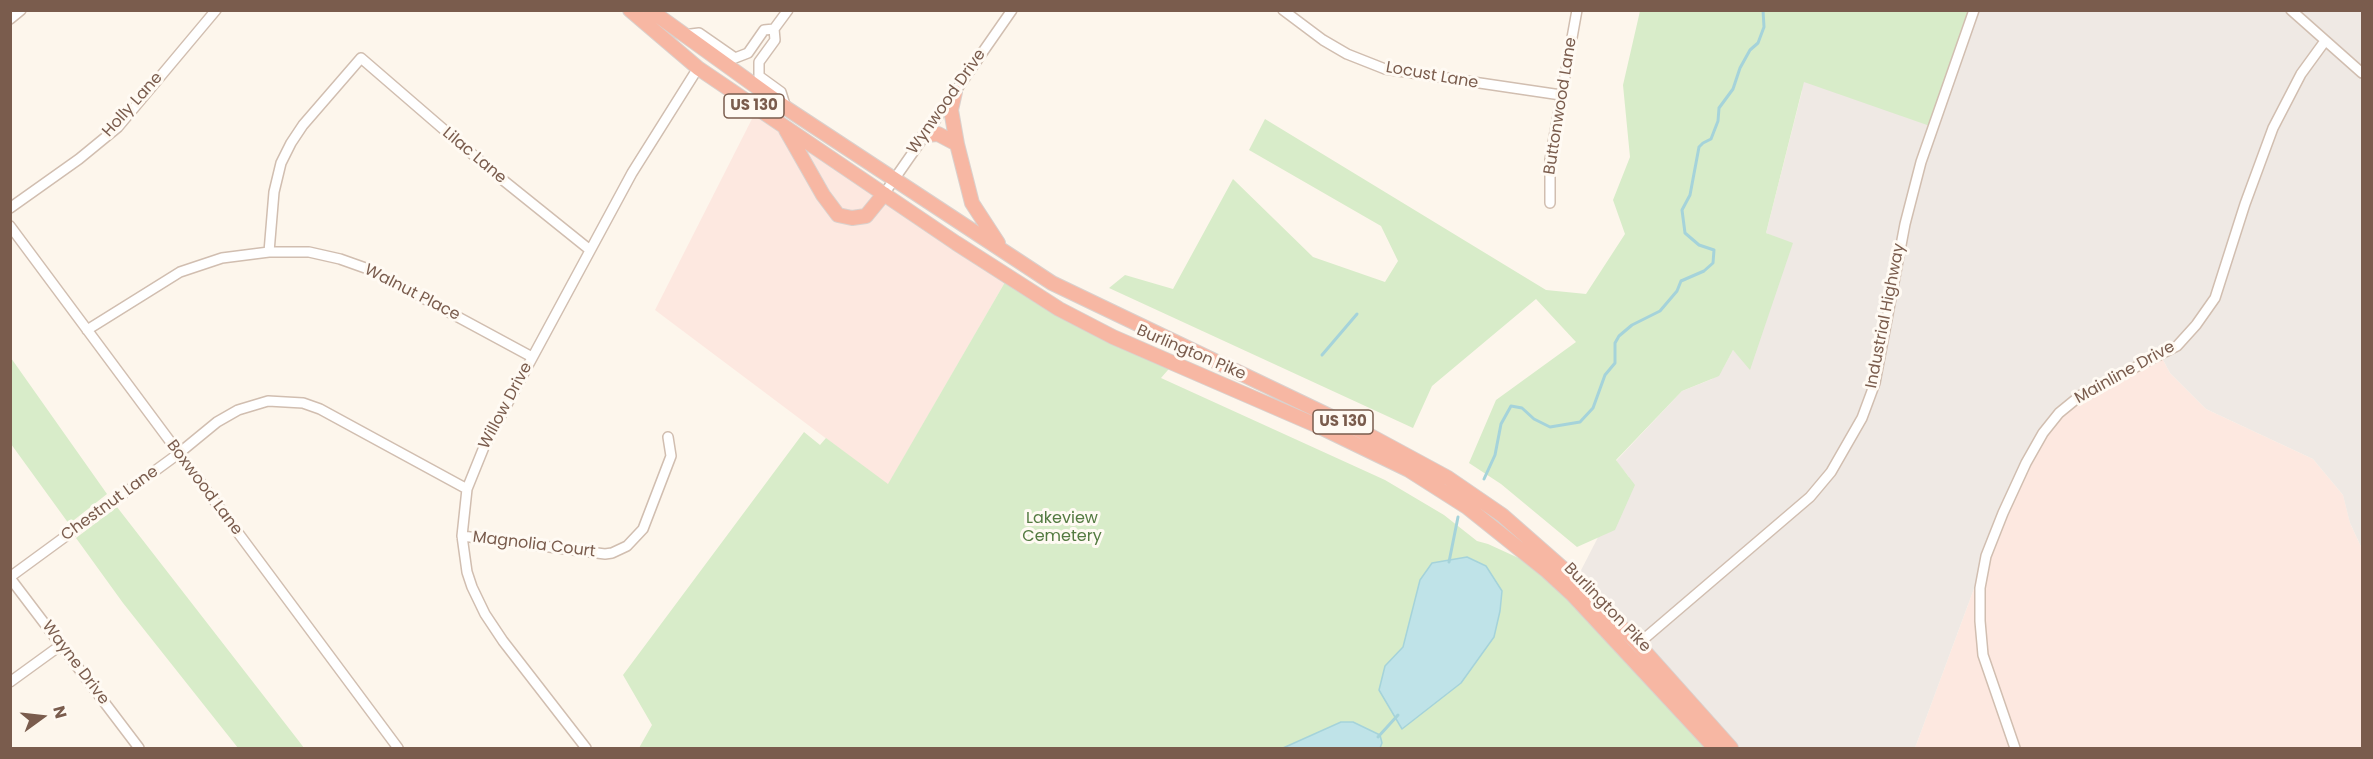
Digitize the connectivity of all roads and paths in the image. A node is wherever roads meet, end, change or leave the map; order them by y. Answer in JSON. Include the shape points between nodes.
{"nodes":[{"id":1,"x":21,"y":10,"type":"edge"},
{"id":2,"x":216,"y":10,"type":"edge"},
{"id":3,"x":630,"y":10,"type":"edge"},
{"id":4,"x":650,"y":10,"type":"edge"},
{"id":5,"x":788,"y":10,"type":"edge"},
{"id":6,"x":1012,"y":10,"type":"edge"},
{"id":7,"x":1283,"y":10,"type":"edge"},
{"id":8,"x":1577,"y":10,"type":"edge"},
{"id":9,"x":1974,"y":10,"type":"edge"},
{"id":10,"x":2291,"y":10,"type":"edge"},
{"id":11,"x":10,"y":19,"type":"edge"},
{"id":12,"x":774,"y":29,"type":"junction"},
{"id":13,"x":682,"y":35,"type":"junction"},
{"id":14,"x":2325,"y":41,"type":"junction"},
{"id":15,"x":698,"y":68,"type":"junction"},
{"id":16,"x":2362,"y":73,"type":"edge"},
{"id":17,"x":954,"y":92,"type":"junction"},
{"id":18,"x":1561,"y":95,"type":"junction"},
{"id":19,"x":786,"y":108,"type":"junction"},
{"id":20,"x":785,"y":128,"type":"junction"},
{"id":21,"x":925,"y":135,"type":"junction"},
{"id":22,"x":957,"y":144,"type":"junction"},
{"id":23,"x":893,"y":178,"type":"junction"},
{"id":24,"x":884,"y":194,"type":"junction"},
{"id":25,"x":1550,"y":203,"type":"dead end"},
{"id":26,"x":10,"y":208,"type":"edge"},
{"id":27,"x":10,"y":226,"type":"edge"},
{"id":28,"x":591,"y":250,"type":"junction"},
{"id":29,"x":1002,"y":250,"type":"junction"},
{"id":30,"x":269,"y":252,"type":"junction"},
{"id":31,"x":87,"y":330,"type":"junction"},
{"id":32,"x":532,"y":357,"type":"junction"},
{"id":33,"x":668,"y":437,"type":"dead end"},
{"id":34,"x":178,"y":454,"type":"junction"},
{"id":35,"x":467,"y":489,"type":"junction"},
{"id":36,"x":462,"y":536,"type":"junction"},
{"id":37,"x":10,"y":578,"type":"edge"},
{"id":38,"x":1638,"y":644,"type":"junction"},
{"id":39,"x":61,"y":645,"type":"junction"},
{"id":40,"x":10,"y":682,"type":"edge"},
{"id":41,"x":139,"y":748,"type":"edge"},
{"id":42,"x":398,"y":748,"type":"edge"},
{"id":43,"x":586,"y":748,"type":"edge"},
{"id":44,"x":1715,"y":748,"type":"edge"},
{"id":45,"x":1731,"y":748,"type":"edge"},
{"id":46,"x":2015,"y":748,"type":"edge"}],
"edges":[{"from":1,"to":11,"type":"street"},
{"from":2,"to":26,"type":"street","name":"Holly Lane","via":[[118,127]]},
{"from":3,"to":15,"type":"highway","name":"Burlington Pike","number":"US 130"},
{"from":4,"to":13,"type":"highway","name":"Burlington Pike","number":"US 130"},
{"from":5,"to":12,"type":"street"},
{"from":6,"to":17,"type":"street","name":"Wynwood Drive"},
{"from":7,"to":18,"type":"street","name":"Locust Lane","via":[[1347,54],[1385,69]]},
{"from":8,"to":18,"type":"street","name":"Buttonwood Lane"},
{"from":9,"to":38,"type":"street","name":"Industrial Highway","via":[[1921,162],[1905,224],[1875,384],[1862,418],[1831,472],[1810,497]]},
{"from":10,"to":14,"type":"street"},
{"from":12,"to":13,"type":"street","via":[[764,30],[748,53],[735,58],[699,33]]},
{"from":12,"to":19,"type":"street","via":[[775,40],[759,62],[759,76],[781,92]]},
{"from":13,"to":19,"type":"highway","name":"Burlington Pike","number":"US 130"},
{"from":14,"to":16,"type":"street"},
{"from":14,"to":46,"type":"street","name":"Mainline Drive","via":[[2296,82],[2273,128],[2215,298],[2177,346],[2081,395],[2059,413],[2043,433],[2002,513],[1986,556],[1980,588],[1980,621],[1983,655]]},
{"from":15,"to":20,"type":"highway","name":"Burlington Pike","number":"US 130"},
{"from":15,"to":28,"type":"street","name":"Willow Drive","via":[[632,173]]},
{"from":17,"to":21,"type":"street","name":"Wynwood Drive"},
{"from":17,"to":22,"type":"highway","via":[[951,110]]},
{"from":18,"to":25,"type":"street","name":"Buttonwood Lane","via":[[1550,160]]},
{"from":19,"to":23,"type":"highway","name":"Burlington Pike","number":"US 130"},
{"from":20,"to":24,"type":"highway","name":"Burlington Pike","number":"US 130"},
{"from":20,"to":24,"type":"highway","via":[[838,215],[866,216]]},
{"from":21,"to":22,"type":"highway","via":[[938,134]]},
{"from":21,"to":23,"type":"street","name":"Wynwood Drive"},
{"from":22,"to":29,"type":"highway","via":[[972,202]]},
{"from":23,"to":24,"type":"street","name":"Wynwood Drive"},
{"from":23,"to":29,"type":"highway","name":"Burlington Pike","number":"US 130"},
{"from":24,"to":44,"type":"highway","name":"Burlington Pike","number":"US 130","via":[[1086,324],[1318,426],[1409,470],[1467,507],[1572,594]]},
{"from":27,"to":31,"type":"street","name":"Boxwood Lane"},
{"from":28,"to":30,"type":"street","name":"Lilac Lane","via":[[361,58],[291,143],[274,192]]},
{"from":28,"to":32,"type":"street","name":"Willow Drive"},
{"from":29,"to":38,"type":"highway","name":"Burlington Pike","number":"US 130","via":[[1083,299],[1363,432],[1448,478],[1502,515],[1576,580]]},
{"from":30,"to":31,"type":"street","name":"Walnut Place","via":[[222,258],[180,272]]},
{"from":30,"to":32,"type":"street","name":"Walnut Place","via":[[309,252],[371,270]]},
{"from":31,"to":34,"type":"street","name":"Boxwood Lane"},
{"from":32,"to":35,"type":"street","name":"Willow Drive","via":[[484,447]]},
{"from":33,"to":36,"type":"street","name":"Magnolia Court","via":[[671,456],[643,530],[612,554]]},
{"from":34,"to":35,"type":"street","name":"Chestnut Lane","via":[[237,410],[268,401],[303,403]]},
{"from":34,"to":37,"type":"street","name":"Chestnut Lane"},
{"from":34,"to":42,"type":"street","name":"Boxwood Lane"},
{"from":35,"to":36,"type":"street","name":"Willow Drive"},
{"from":36,"to":43,"type":"street","name":"Willow Drive","via":[[467,572],[485,614]]},
{"from":37,"to":39,"type":"street","name":"Wayne Drive"},
{"from":38,"to":45,"type":"highway","name":"Burlington Pike","number":"US 130"},
{"from":39,"to":40,"type":"street"},
{"from":39,"to":41,"type":"street","name":"Wayne Drive"}]}
